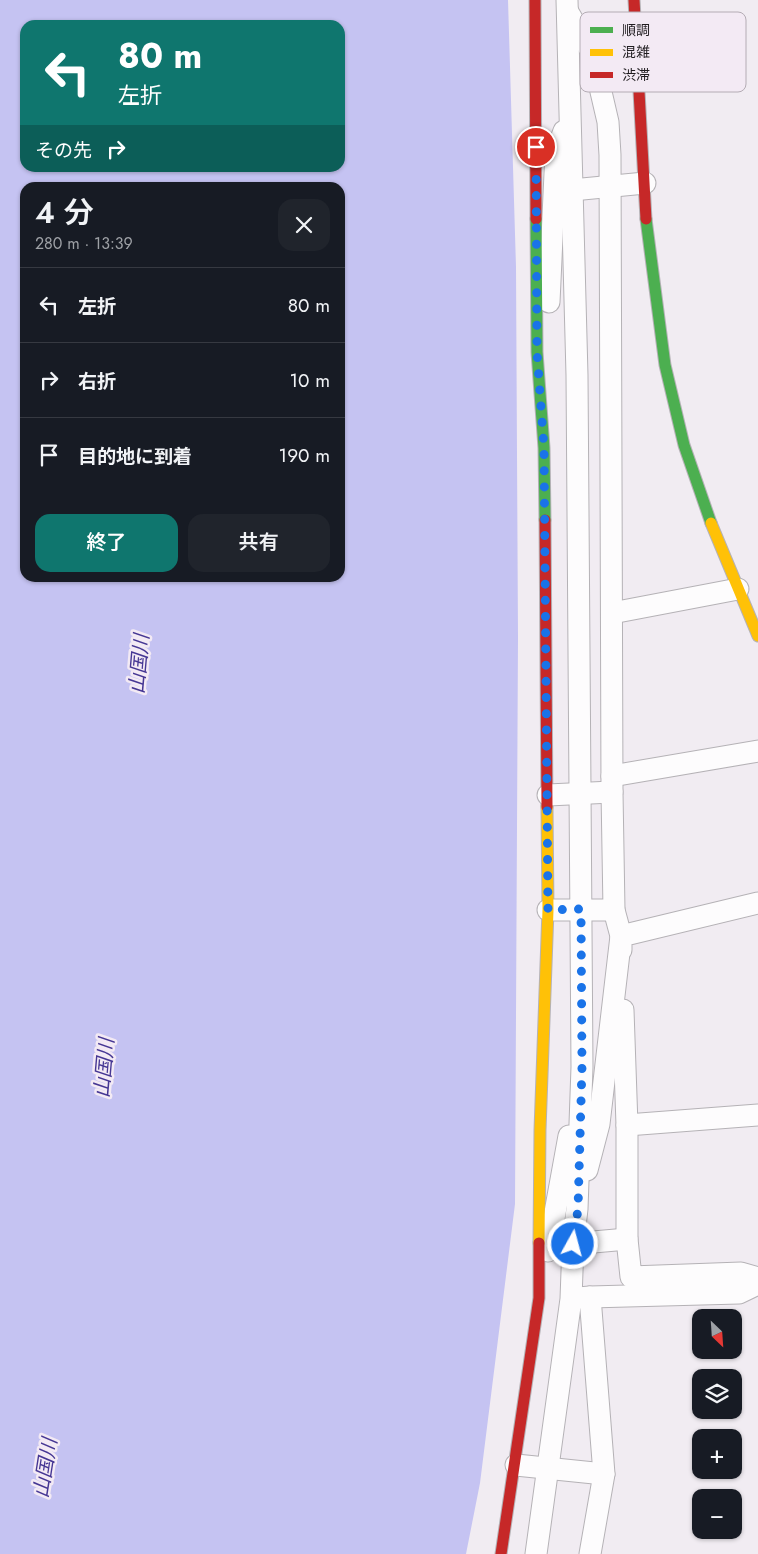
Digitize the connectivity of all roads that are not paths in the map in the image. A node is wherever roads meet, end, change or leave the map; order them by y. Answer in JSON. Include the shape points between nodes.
{"nodes":[{"id":1,"x":535,"y":0,"type":"edge"},
{"id":2,"x":567,"y":5,"type":"edge"},
{"id":3,"x":580,"y":30,"type":"edge"},
{"id":4,"x":601,"y":92,"type":"edge"},
{"id":5,"x":640,"y":92,"type":"edge"},
{"id":6,"x":567,"y":119,"type":"junction"},
{"id":7,"x":536,"y":129,"type":"junction"},
{"id":8,"x":645,"y":183,"type":"junction"},
{"id":9,"x":610,"y":186,"type":"junction"},
{"id":10,"x":572,"y":190,"type":"junction"},
{"id":11,"x":537,"y":352,"type":"junction"},
{"id":12,"x":611,"y":369,"type":"junction"},
{"id":13,"x":577,"y":375,"type":"junction"},
{"id":14,"x":577,"y":446,"type":"junction"},
{"id":15,"x":544,"y":448,"type":"junction"},
{"id":16,"x":738,"y":589,"type":"junction"},
{"id":17,"x":612,"y":613,"type":"junction"},
{"id":18,"x":758,"y":636,"type":"edge"},
{"id":19,"x":758,"y":751,"type":"edge"},
{"id":20,"x":612,"y":784,"type":"junction"},
{"id":21,"x":581,"y":793,"type":"junction"},
{"id":22,"x":548,"y":795,"type":"junction"},
{"id":23,"x":758,"y":903,"type":"edge"},
{"id":24,"x":581,"y":909,"type":"junction"},
{"id":25,"x":548,"y":910,"type":"junction"},
{"id":26,"x":614,"y":910,"type":"junction"},
{"id":27,"x":621,"y":936,"type":"junction"},
{"id":28,"x":582,"y":1067,"type":"junction"},
{"id":29,"x":758,"y":1115,"type":"edge"},
{"id":30,"x":626,"y":1125,"type":"junction"},
{"id":31,"x":578,"y":1209,"type":"junction"},
{"id":32,"x":627,"y":1239,"type":"junction"},
{"id":33,"x":573,"y":1244,"type":"junction"},
{"id":34,"x":549,"y":1245,"type":"junction"},
{"id":35,"x":758,"y":1278,"type":"edge"},
{"id":36,"x":758,"y":1284,"type":"edge"},
{"id":37,"x":539,"y":1298,"type":"junction"},
{"id":38,"x":581,"y":1298,"type":"junction"},
{"id":39,"x":516,"y":1464,"type":"junction"},
{"id":40,"x":548,"y":1468,"type":"junction"},
{"id":41,"x":604,"y":1474,"type":"junction"},
{"id":42,"x":501,"y":1554,"type":"edge"},
{"id":43,"x":536,"y":1554,"type":"edge"},
{"id":44,"x":590,"y":1554,"type":"edge"}],
"edges":[{"from":1,"to":7,"type":"street"},
{"from":2,"to":3,"type":"street"},
{"from":2,"to":6,"type":"street"},
{"from":4,"to":9,"type":"street","via":[[608,122]]},
{"from":5,"to":8,"type":"street"},
{"from":6,"to":7,"type":"street"},
{"from":6,"to":10,"type":"street"},
{"from":6,"to":11,"type":"street","via":[[556,152],[548,322]]},
{"from":7,"to":11,"type":"street"},
{"from":8,"to":9,"type":"street"},
{"from":8,"to":16,"type":"street","via":[[647,234],[665,364],[684,445]]},
{"from":9,"to":10,"type":"street"},
{"from":9,"to":12,"type":"street"},
{"from":10,"to":13,"type":"street"},
{"from":11,"to":15,"type":"street"},
{"from":12,"to":13,"type":"street"},
{"from":12,"to":17,"type":"street"},
{"from":13,"to":14,"type":"street"},
{"from":14,"to":15,"type":"street"},
{"from":14,"to":21,"type":"street"},
{"from":15,"to":22,"type":"street"},
{"from":16,"to":17,"type":"street"},
{"from":16,"to":18,"type":"street"},
{"from":17,"to":20,"type":"street"},
{"from":19,"to":20,"type":"street"},
{"from":20,"to":21,"type":"street"},
{"from":20,"to":26,"type":"street"},
{"from":21,"to":22,"type":"street"},
{"from":21,"to":24,"type":"street"},
{"from":22,"to":25,"type":"street"},
{"from":23,"to":27,"type":"street"},
{"from":24,"to":25,"type":"street"},
{"from":24,"to":26,"type":"street"},
{"from":24,"to":28,"type":"street"},
{"from":25,"to":37,"type":"street","via":[[540,1130]]},
{"from":26,"to":27,"type":"street"},
{"from":27,"to":30,"type":"street"},
{"from":27,"to":31,"type":"street","via":[[599,1124]]},
{"from":28,"to":31,"type":"street"},
{"from":28,"to":34,"type":"street"},
{"from":29,"to":30,"type":"street"},
{"from":30,"to":32,"type":"street"},
{"from":31,"to":33,"type":"street"},
{"from":32,"to":33,"type":"street"},
{"from":32,"to":35,"type":"street","via":[[631,1277],[741,1273]]},
{"from":33,"to":34,"type":"street"},
{"from":33,"to":38,"type":"street"},
{"from":34,"to":37,"type":"street"},
{"from":36,"to":38,"type":"street","via":[[739,1293]]},
{"from":37,"to":39,"type":"street"},
{"from":38,"to":40,"type":"street"},
{"from":38,"to":41,"type":"street"},
{"from":39,"to":40,"type":"street"},
{"from":39,"to":42,"type":"street"},
{"from":40,"to":41,"type":"street"},
{"from":40,"to":43,"type":"street"},
{"from":41,"to":44,"type":"street"}]}
